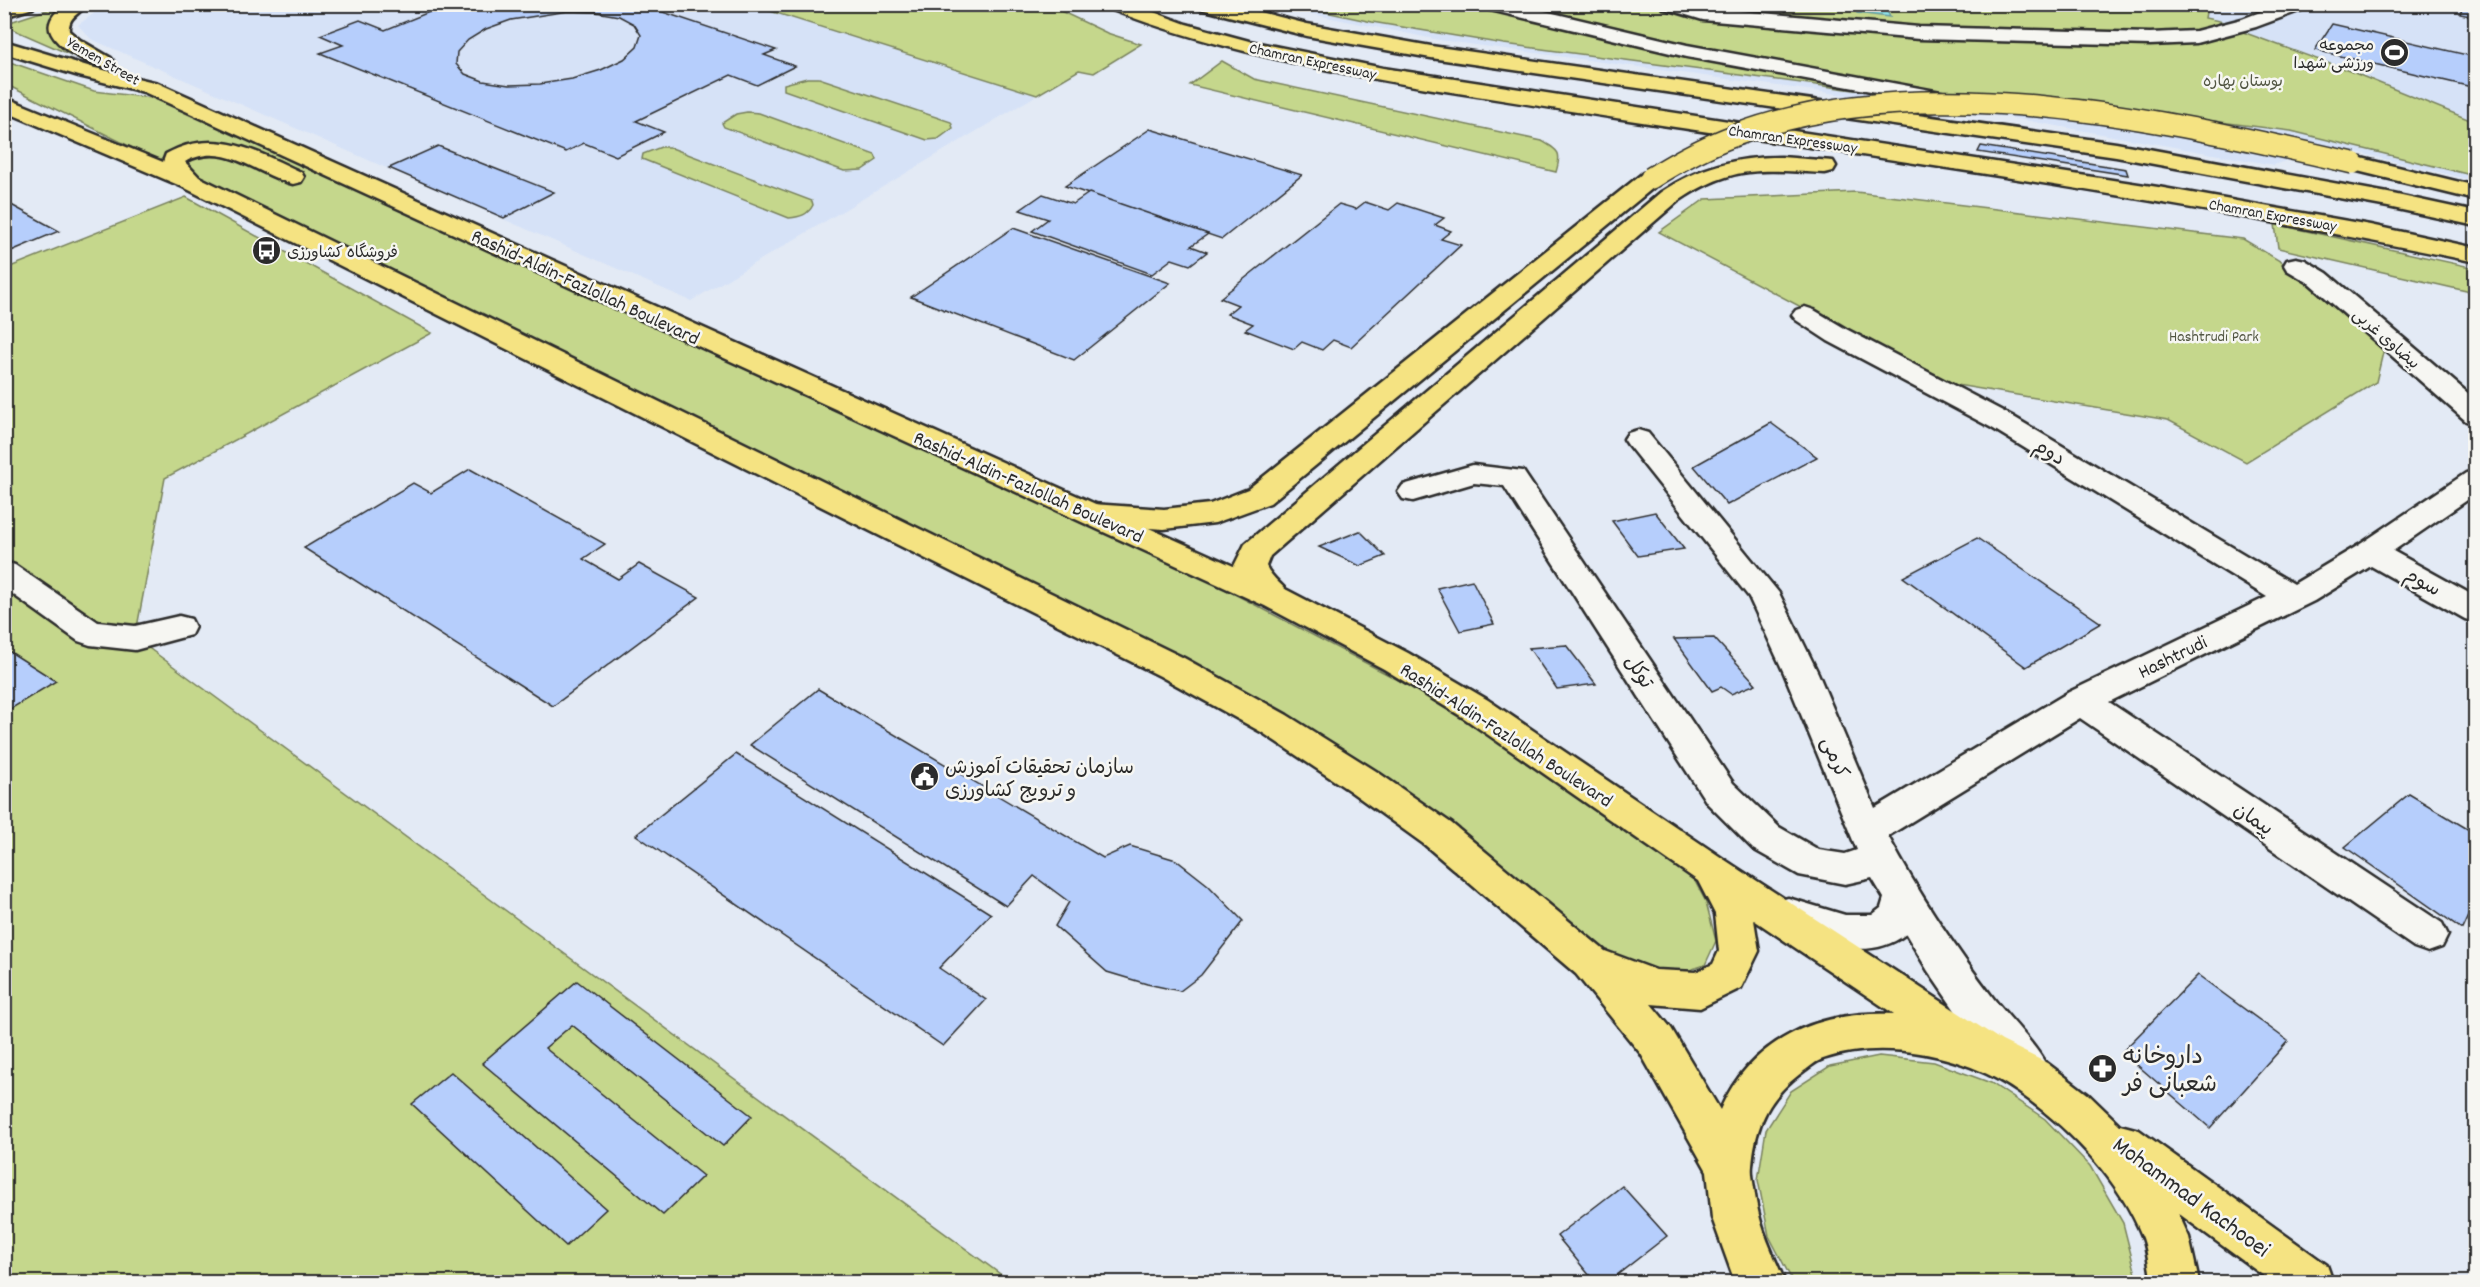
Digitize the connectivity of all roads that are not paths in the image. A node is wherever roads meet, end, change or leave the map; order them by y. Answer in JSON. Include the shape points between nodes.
{"nodes":[{"id":1,"x":26,"y":4,"type":"edge"},
{"id":2,"x":78,"y":4,"type":"edge"},
{"id":3,"x":1114,"y":4,"type":"edge"},
{"id":4,"x":1204,"y":4,"type":"edge"},
{"id":5,"x":1489,"y":4,"type":"edge"},
{"id":6,"x":1670,"y":4,"type":"edge"},
{"id":7,"x":2300,"y":4,"type":"edge"},
{"id":8,"x":4,"y":11,"type":"edge"},
{"id":9,"x":4,"y":47,"type":"edge"},
{"id":10,"x":1286,"y":56,"type":"junction"},
{"id":11,"x":1552,"y":68,"type":"junction"},
{"id":12,"x":150,"y":87,"type":"junction"},
{"id":13,"x":1546,"y":101,"type":"junction"},
{"id":14,"x":4,"y":103,"type":"edge"},
{"id":15,"x":2015,"y":111,"type":"dead end"},
{"id":16,"x":1623,"y":134,"type":"dead end"},
{"id":17,"x":1669,"y":142,"type":"dead end"},
{"id":18,"x":191,"y":182,"type":"junction"},
{"id":19,"x":1956,"y":183,"type":"dead end"},
{"id":20,"x":318,"y":188,"type":"dead end"},
{"id":21,"x":2475,"y":193,"type":"edge"},
{"id":22,"x":373,"y":212,"type":"dead end"},
{"id":23,"x":2263,"y":212,"type":"junction"},
{"id":24,"x":2475,"y":219,"type":"edge"},
{"id":25,"x":2475,"y":255,"type":"edge"},
{"id":26,"x":2296,"y":265,"type":"dead end"},
{"id":27,"x":581,"y":284,"type":"junction"},
{"id":28,"x":1805,"y":315,"type":"dead end"},
{"id":29,"x":2475,"y":415,"type":"edge"},
{"id":30,"x":1638,"y":439,"type":"dead end"},
{"id":31,"x":2475,"y":480,"type":"edge"},
{"id":32,"x":1413,"y":492,"type":"dead end"},
{"id":33,"x":1092,"y":514,"type":"junction"},
{"id":34,"x":2370,"y":552,"type":"junction"},
{"id":35,"x":4,"y":572,"type":"edge"},
{"id":36,"x":2291,"y":597,"type":"junction"},
{"id":37,"x":1276,"y":598,"type":"junction"},
{"id":38,"x":2475,"y":611,"type":"edge"},
{"id":39,"x":179,"y":627,"type":"dead end"},
{"id":40,"x":2081,"y":701,"type":"junction"},
{"id":41,"x":1866,"y":831,"type":"junction"},
{"id":42,"x":1881,"y":860,"type":"junction"},
{"id":43,"x":1712,"y":871,"type":"junction"},
{"id":44,"x":1903,"y":898,"type":"junction"},
{"id":45,"x":1755,"y":900,"type":"junction"},
{"id":46,"x":2428,"y":935,"type":"dead end"},
{"id":47,"x":1590,"y":962,"type":"junction"},
{"id":48,"x":1987,"y":1054,"type":"junction"},
{"id":49,"x":2032,"y":1077,"type":"junction"},
{"id":50,"x":2074,"y":1109,"type":"junction"},
{"id":51,"x":1729,"y":1167,"type":"junction"},
{"id":52,"x":2166,"y":1237,"type":"junction"},
{"id":53,"x":1756,"y":1279,"type":"edge"},
{"id":54,"x":2175,"y":1282,"type":"edge"},
{"id":55,"x":2195,"y":1282,"type":"edge"},
{"id":56,"x":2310,"y":1282,"type":"edge"}],
"edges":[{"from":1,"to":8,"type":"main road"},
{"from":2,"to":12,"type":"main road","name":"Yemen Street","via":[[59,19],[63,40]]},
{"from":3,"to":10,"type":"main road","name":"Chamran Expressway","via":[[1203,35]]},
{"from":4,"to":11,"type":"main road","name":"Chamran Expressway","via":[[1318,32]]},
{"from":5,"to":15,"type":"street","via":[[1688,51]]},
{"from":6,"to":7,"type":"street","via":[[1703,14],[1919,33],[2150,39],[2216,33]]},
{"from":9,"to":12,"type":"main road","name":"Rashid-Aldin-Fazlollah Boulevard"},
{"from":10,"to":13,"type":"main road","name":"Chamran Expressway"},
{"from":10,"to":16,"type":"main road","via":[[1421,94]]},
{"from":11,"to":13,"type":"main road","via":[[1710,99],[1725,106],[1724,110],[1702,114]]},
{"from":11,"to":24,"type":"main road","name":"Chamran Expressway","via":[[2116,150]]},
{"from":12,"to":27,"type":"main road","name":"Rashid-Aldin-Fazlollah Boulevard"},
{"from":13,"to":23,"type":"main road","name":"Chamran Expressway"},
{"from":14,"to":18,"type":"main road"},
{"from":17,"to":37,"type":"main road","via":[[1836,167],[1725,167],[1696,178],[1669,197],[1256,551],[1250,566],[1257,580]]},
{"from":18,"to":20,"type":"main road","via":[[175,166],[174,159],[200,147],[219,146]]},
{"from":18,"to":47,"type":"main road","via":[[1172,667],[1275,724],[1438,834]]},
{"from":19,"to":23,"type":"main road","via":[[2169,209]]},
{"from":21,"to":33,"type":"main road","bridge":true,"via":[[2220,132],[2129,115],[2034,104],[1935,102],[1850,108],[1770,122],[1711,143],[1651,178],[1259,496],[1215,513],[1164,519]]},
{"from":22,"to":27,"type":"main road","via":[[470,255]]},
{"from":23,"to":25,"type":"main road","name":"Chamran Expressway"},
{"from":26,"to":29,"type":"street","name":"بیضاوی غربی","via":[[2318,279]]},
{"from":27,"to":33,"type":"main road","name":"Rashid-Aldin-Fazlollah Boulevard"},
{"from":28,"to":36,"type":"street","name":"دوم","via":[[2002,422]]},
{"from":30,"to":41,"type":"street","name":"کرمی","via":[[1764,593]]},
{"from":31,"to":34,"type":"street","name":"Hashtrudi"},
{"from":32,"to":42,"type":"street","name":"توکل","via":[[1473,474],[1513,478],[1720,793],[1766,838],[1812,864],[1845,869]]},
{"from":33,"to":37,"type":"main road","name":"Rashid-Aldin-Fazlollah Boulevard"},
{"from":34,"to":36,"type":"street","name":"Hashtrudi"},
{"from":34,"to":38,"type":"street","name":"سوم"},
{"from":35,"to":39,"type":"street","via":[[90,633],[135,638]]},
{"from":36,"to":40,"type":"street","name":"Hashtrudi"},
{"from":37,"to":43,"type":"main road","name":"Rashid-Aldin-Fazlollah Boulevard","via":[[1396,661],[1476,709]]},
{"from":40,"to":41,"type":"street","name":"Hashtrudi"},
{"from":40,"to":46,"type":"street","name":"پیمان"},
{"from":41,"to":42,"type":"street","name":"کرمی"},
{"from":42,"to":44,"type":"street","name":"کرمی"},
{"from":43,"to":45,"type":"main road","name":"Rashid-Aldin-Fazlollah Boulevard"},
{"from":43,"to":47,"type":"main road","via":[[1734,913],[1739,951],[1727,976],[1700,990],[1655,988]]},
{"from":44,"to":45,"type":"street","via":[[1899,917],[1879,932],[1845,932]]},
{"from":44,"to":49,"type":"street","name":"کرمی","via":[[1980,1012]]},
{"from":45,"to":48,"type":"main road","name":"Rashid-Aldin-Fazlollah Boulevard"},
{"from":47,"to":51,"type":"main road","via":[[1656,1041]]},
{"from":48,"to":49,"type":"main road"},
{"from":48,"to":51,"type":"main road","via":[[1924,1035],[1874,1031],[1811,1043],[1769,1071],[1740,1113]]},
{"from":49,"to":50,"type":"main road"},
{"from":50,"to":52,"type":"main road","via":[[2112,1147],[2131,1173]]},
{"from":50,"to":56,"type":"main road","name":"Mohammad Kachooei"},
{"from":51,"to":53,"type":"main road","via":[[1735,1218]]},
{"from":52,"to":54,"type":"main road"},
{"from":52,"to":55,"type":"street"}]}
